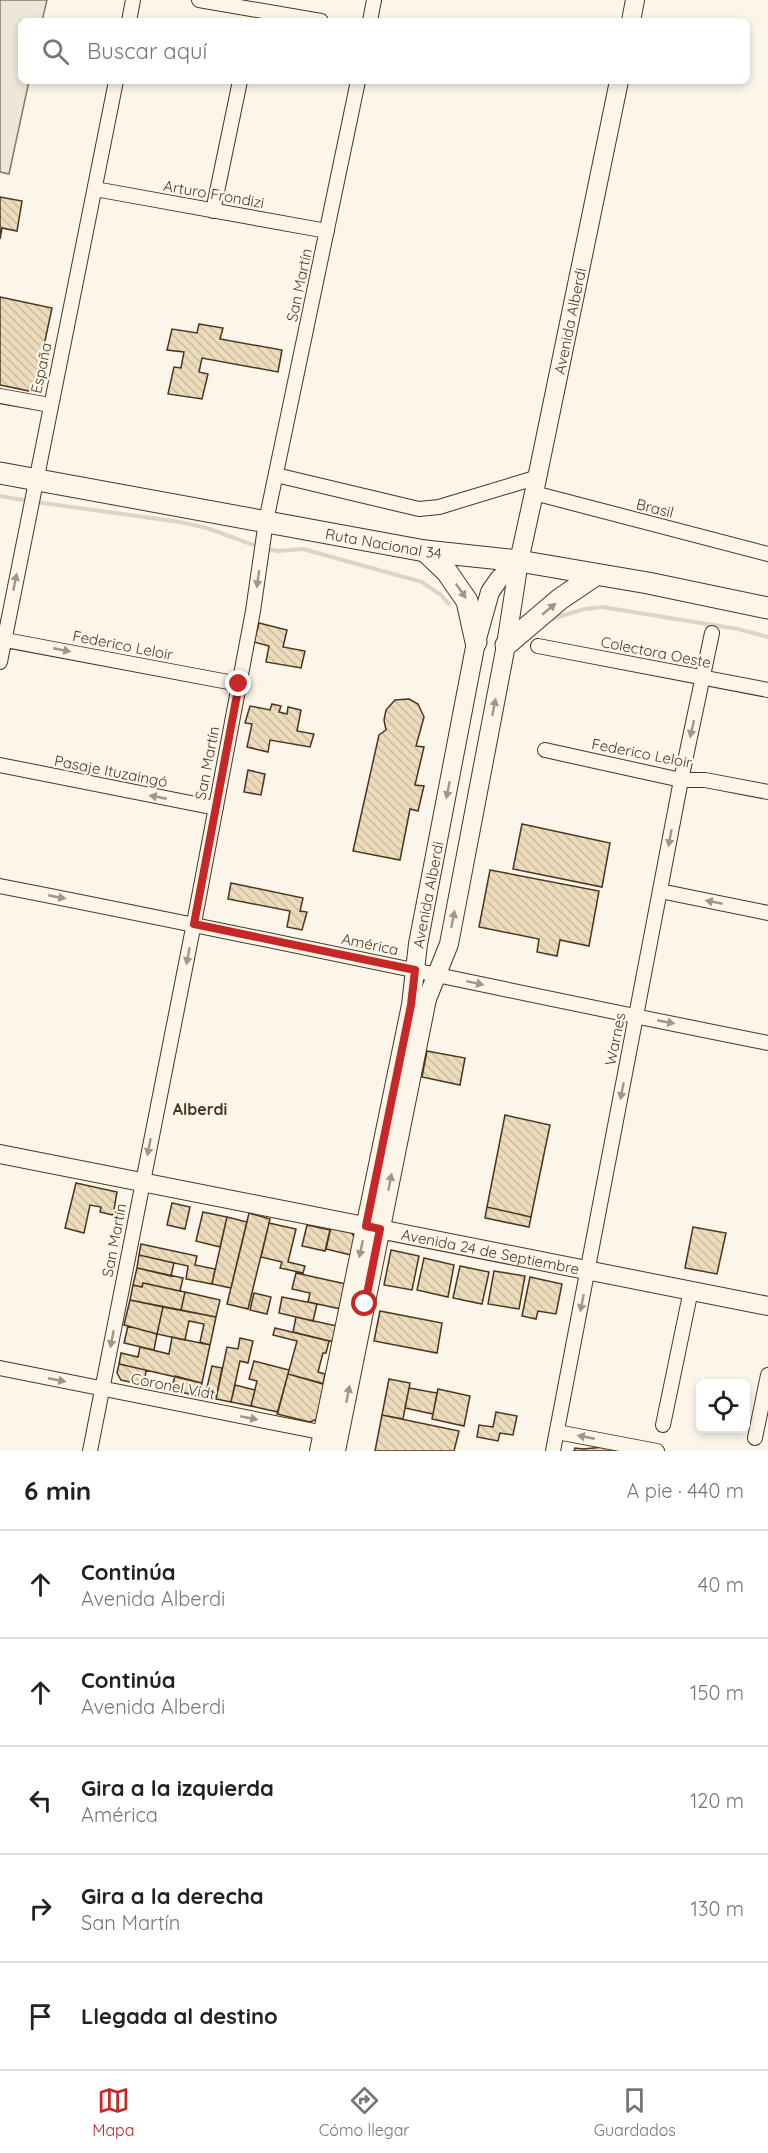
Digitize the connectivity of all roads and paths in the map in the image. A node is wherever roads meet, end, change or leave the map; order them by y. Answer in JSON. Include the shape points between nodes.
{"nodes":[{"id":1,"x":133,"y":0,"type":"edge"},
{"id":2,"x":199,"y":0,"type":"edge"},
{"id":3,"x":374,"y":0,"type":"edge"},
{"id":4,"x":636,"y":0,"type":"edge"},
{"id":5,"x":253,"y":15,"type":"edge"},
{"id":6,"x":130,"y":18,"type":"edge"},
{"id":7,"x":287,"y":18,"type":"edge"},
{"id":8,"x":371,"y":18,"type":"edge"},
{"id":9,"x":632,"y":18,"type":"edge"},
{"id":10,"x":115,"y":84,"type":"edge"},
{"id":11,"x":239,"y":84,"type":"edge"},
{"id":12,"x":357,"y":84,"type":"edge"},
{"id":13,"x":618,"y":84,"type":"edge"},
{"id":14,"x":94,"y":189,"type":"junction"},
{"id":15,"x":213,"y":211,"type":"junction"},
{"id":16,"x":327,"y":231,"type":"junction"},
{"id":17,"x":0,"y":396,"type":"edge"},
{"id":18,"x":50,"y":405,"type":"junction"},
{"id":19,"x":0,"y":473,"type":"edge"},
{"id":20,"x":276,"y":475,"type":"junction"},
{"id":21,"x":536,"y":485,"type":"junction"},
{"id":22,"x":32,"y":494,"type":"junction"},
{"id":23,"x":266,"y":521,"type":"junction"},
{"id":24,"x":425,"y":551,"type":"junction"},
{"id":25,"x":768,"y":554,"type":"edge"},
{"id":26,"x":519,"y":561,"type":"junction"},
{"id":27,"x":594,"y":576,"type":"junction"},
{"id":28,"x":768,"y":608,"type":"edge"},
{"id":29,"x":712,"y":633,"type":"dead end"},
{"id":30,"x":2,"y":639,"type":"edge"},
{"id":31,"x":476,"y":642,"type":"junction"},
{"id":32,"x":506,"y":645,"type":"junction"},
{"id":33,"x":538,"y":646,"type":"dead end"},
{"id":34,"x":0,"y":662,"type":"edge"},
{"id":35,"x":703,"y":679,"type":"junction"},
{"id":36,"x":239,"y":684,"type":"junction"},
{"id":37,"x":768,"y":690,"type":"edge"},
{"id":38,"x":459,"y":732,"type":"junction"},
{"id":39,"x":488,"y":738,"type":"junction"},
{"id":40,"x":545,"y":750,"type":"dead end"},
{"id":41,"x":0,"y":765,"type":"edge"},
{"id":42,"x":681,"y":780,"type":"junction"},
{"id":43,"x":768,"y":792,"type":"edge"},
{"id":44,"x":216,"y":808,"type":"junction"},
{"id":45,"x":0,"y":886,"type":"edge"},
{"id":46,"x":660,"y":891,"type":"junction"},
{"id":47,"x":768,"y":913,"type":"edge"},
{"id":48,"x":194,"y":924,"type":"junction"},
{"id":49,"x":415,"y":970,"type":"junction"},
{"id":50,"x":436,"y":974,"type":"junction"},
{"id":51,"x":636,"y":1017,"type":"junction"},
{"id":52,"x":768,"y":1042,"type":"edge"},
{"id":53,"x":0,"y":1154,"type":"edge"},
{"id":54,"x":142,"y":1182,"type":"junction"},
{"id":55,"x":373,"y":1227,"type":"junction"},
{"id":56,"x":588,"y":1270,"type":"junction"},
{"id":57,"x":691,"y":1290,"type":"junction"},
{"id":58,"x":768,"y":1306,"type":"edge"},
{"id":59,"x":0,"y":1368,"type":"edge"},
{"id":60,"x":768,"y":1375,"type":"edge"},
{"id":61,"x":102,"y":1389,"type":"junction"},
{"id":62,"x":663,"y":1425,"type":"dead end"},
{"id":63,"x":557,"y":1432,"type":"junction"},
{"id":64,"x":755,"y":1438,"type":"dead end"},
{"id":65,"x":333,"y":1440,"type":"edge"},
{"id":66,"x":90,"y":1451,"type":"edge"},
{"id":67,"x":320,"y":1451,"type":"edge"},
{"id":68,"x":554,"y":1451,"type":"edge"},
{"id":69,"x":657,"y":1451,"type":"edge"}],
"edges":[{"from":1,"to":6,"type":"street"},
{"from":2,"to":5,"type":"street"},
{"from":3,"to":8,"type":"street"},
{"from":4,"to":9,"type":"main road"},
{"from":5,"to":7,"type":"street"},
{"from":10,"to":14,"type":"street","name":"España"},
{"from":11,"to":15,"type":"street"},
{"from":12,"to":16,"type":"street","name":"San Martín"},
{"from":13,"to":21,"type":"main road","name":"Avenida Alberdi"},
{"from":14,"to":15,"type":"street","name":"Arturo Frondizi"},
{"from":14,"to":18,"type":"street","name":"España"},
{"from":15,"to":16,"type":"street","name":"Arturo Frondizi"},
{"from":16,"to":20,"type":"street","name":"San Martín"},
{"from":17,"to":18,"type":"street"},
{"from":18,"to":22,"type":"street","name":"España"},
{"from":19,"to":22,"type":"highway","name":"Ruta Nacional 34"},
{"from":20,"to":21,"type":"street","via":[[419,509]]},
{"from":20,"to":23,"type":"street","name":"San Martín"},
{"from":21,"to":25,"type":"street","name":"Brasil"},
{"from":21,"to":26,"type":"main road","name":"Avenida Alberdi"},
{"from":22,"to":23,"type":"highway","name":"Ruta Nacional 34"},
{"from":30,"to":22,"type":"street","name":"España","one_way":true},
{"from":23,"to":24,"type":"highway","name":"Ruta Nacional 34"},
{"from":23,"to":36,"type":"street","name":"San Martín","one_way":true},
{"from":24,"to":26,"type":"highway","name":"Ruta Nacional 34"},
{"from":24,"to":31,"type":"highway","one_way":true,"via":[[447,572],[467,601]]},
{"from":26,"to":27,"type":"highway","name":"Ruta Nacional 34"},
{"from":26,"to":31,"type":"main road","name":"Avenida Alberdi","via":[[498,579],[490,592]]},
{"from":26,"to":32,"type":"main road","name":"Avenida Alberdi"},
{"from":27,"to":28,"type":"highway","name":"Ruta Nacional 34"},
{"from":32,"to":27,"type":"highway","one_way":true},
{"from":29,"to":35,"type":"street","name":"Warnes"},
{"from":30,"to":34,"type":"street","name":"España"},
{"from":30,"to":36,"type":"street","name":"Federico Leloir","one_way":true},
{"from":31,"to":38,"type":"main road","name":"Avenida Alberdi"},
{"from":39,"to":32,"type":"main road","name":"Avenida Alberdi","one_way":true},
{"from":33,"to":35,"type":"street","name":"Colectora Oeste"},
{"from":35,"to":37,"type":"street","name":"Colectora Oeste"},
{"from":35,"to":42,"type":"street","name":"Warnes","one_way":true},
{"from":36,"to":44,"type":"street","name":"San Martín"},
{"from":38,"to":39,"type":"main road","via":[[471,726],[480,727]]},
{"from":38,"to":49,"type":"main road","name":"Avenida Alberdi","one_way":true},
{"from":50,"to":39,"type":"main road","name":"Avenida Alberdi","one_way":true,"via":[[448,944]]},
{"from":40,"to":42,"type":"street","name":"Federico Leloir"},
{"from":44,"to":41,"type":"street","name":"Pasaje Ituzaingó","one_way":true},
{"from":42,"to":43,"type":"street","name":"Federico Leloir","via":[[705,780]]},
{"from":42,"to":46,"type":"street","name":"Warnes","one_way":true},
{"from":44,"to":48,"type":"street","name":"San Martín"},
{"from":45,"to":48,"type":"street","name":"América","one_way":true},
{"from":47,"to":46,"type":"street","one_way":true},
{"from":46,"to":51,"type":"street","name":"Warnes"},
{"from":48,"to":49,"type":"street","name":"América"},
{"from":48,"to":54,"type":"street","name":"San Martín","one_way":true},
{"from":49,"to":50,"type":"street","name":"América"},
{"from":49,"to":55,"type":"main road","name":"Avenida Alberdi"},
{"from":50,"to":51,"type":"street","name":"América","one_way":true},
{"from":55,"to":50,"type":"main road","name":"Avenida Alberdi","one_way":true},
{"from":51,"to":52,"type":"street","name":"América","one_way":true},
{"from":51,"to":56,"type":"street","name":"Warnes","one_way":true},
{"from":53,"to":54,"type":"main road","name":"Avenida 24 de Septiembre"},
{"from":54,"to":55,"type":"main road","name":"Avenida 24 de Septiembre"},
{"from":54,"to":61,"type":"street","name":"San Martín","one_way":true},
{"from":55,"to":56,"type":"main road","name":"Avenida 24 de Septiembre"},
{"from":55,"to":65,"type":"main road","name":"Avenida Alberdi"},
{"from":56,"to":57,"type":"main road","name":"Avenida 24 de Septiembre"},
{"from":56,"to":63,"type":"street","name":"Warnes","one_way":true},
{"from":57,"to":58,"type":"main road","name":"Avenida 24 de Septiembre"},
{"from":57,"to":62,"type":"street"},
{"from":59,"to":61,"type":"street","name":"Coronel Vidt","one_way":true},
{"from":60,"to":64,"type":"street"},
{"from":61,"to":65,"type":"street","name":"Coronel Vidt","one_way":true},
{"from":61,"to":66,"type":"street","name":"San Martín"},
{"from":63,"to":68,"type":"street","name":"Warnes"},
{"from":69,"to":63,"type":"street","one_way":true},
{"from":65,"to":67,"type":"main road","name":"Avenida Alberdi"}]}
